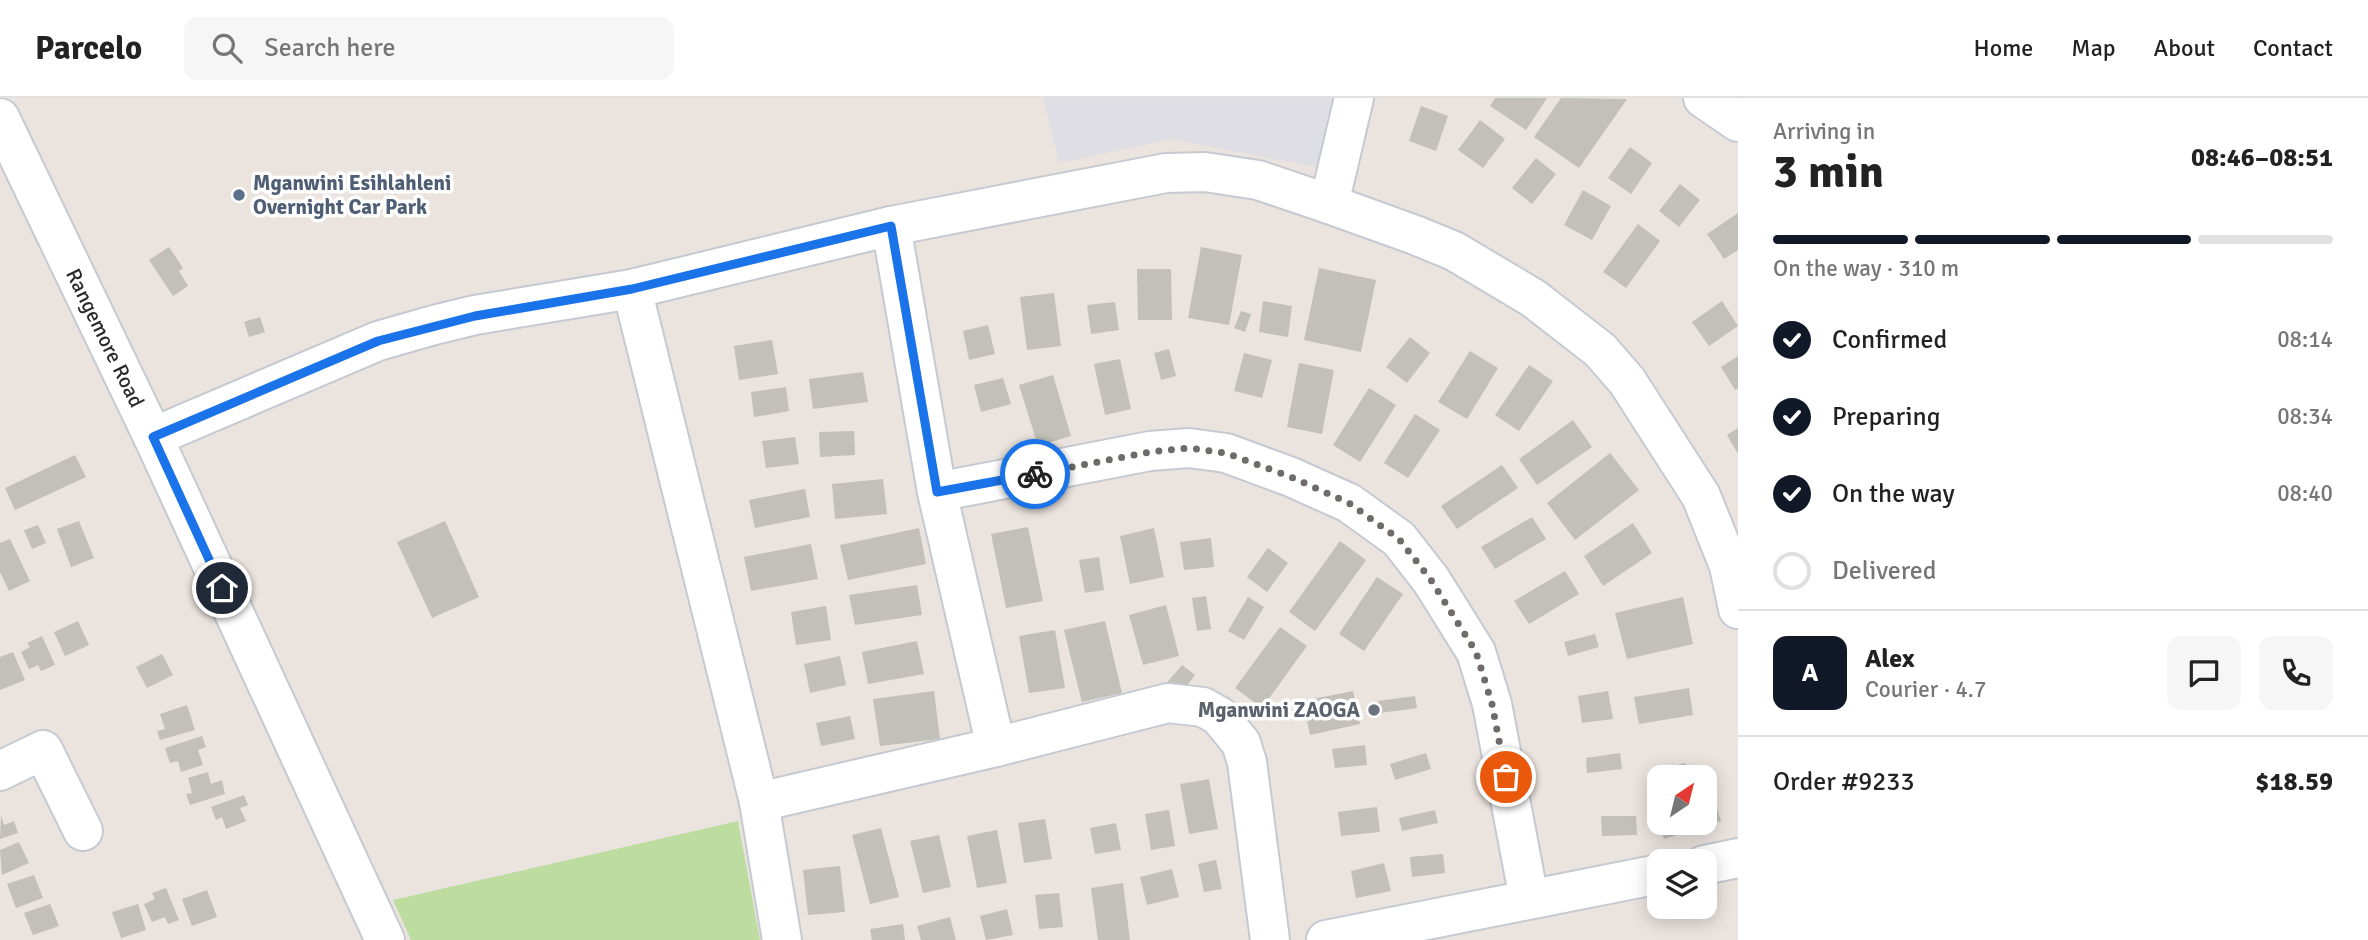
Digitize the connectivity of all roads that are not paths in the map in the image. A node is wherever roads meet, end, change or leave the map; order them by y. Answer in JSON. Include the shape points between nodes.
{"nodes":[{"id":1,"x":1354,"y":98,"type":"edge"},
{"id":2,"x":1703,"y":98,"type":"edge"},
{"id":3,"x":0,"y":118,"type":"edge"},
{"id":4,"x":1738,"y":122,"type":"edge"},
{"id":5,"x":1328,"y":204,"type":"junction"},
{"id":6,"x":891,"y":226,"type":"junction"},
{"id":7,"x":632,"y":289,"type":"junction"},
{"id":8,"x":153,"y":437,"type":"junction"},
{"id":9,"x":937,"y":492,"type":"junction"},
{"id":10,"x":1738,"y":609,"type":"edge"},
{"id":11,"x":996,"y":747,"type":"junction"},
{"id":12,"x":0,"y":771,"type":"edge"},
{"id":13,"x":759,"y":802,"type":"junction"},
{"id":14,"x":83,"y":831,"type":"dead end"},
{"id":15,"x":1738,"y":858,"type":"edge"},
{"id":16,"x":1717,"y":862,"type":"edge"},
{"id":17,"x":1647,"y":876,"type":"edge"},
{"id":18,"x":1529,"y":899,"type":"junction"},
{"id":19,"x":385,"y":940,"type":"edge"},
{"id":20,"x":782,"y":940,"type":"edge"},
{"id":21,"x":1270,"y":940,"type":"edge"},
{"id":22,"x":1326,"y":940,"type":"edge"}],
"edges":[{"from":1,"to":5,"type":"street"},
{"from":2,"to":4,"type":"street"},
{"from":3,"to":8,"type":"street","name":"Rangemore Road"},
{"from":5,"to":6,"type":"street","via":[[1258,180],[1205,172],[1166,173]]},
{"from":5,"to":10,"type":"street","via":[[1454,251],[1533,298],[1600,350],[1627,381],[1701,496],[1729,566]]},
{"from":6,"to":7,"type":"street"},
{"from":6,"to":9,"type":"street"},
{"from":7,"to":8,"type":"street","via":[[475,316],[378,341]]},
{"from":7,"to":13,"type":"street"},
{"from":8,"to":19,"type":"street","name":"Rangemore Road"},
{"from":9,"to":11,"type":"street"},
{"from":9,"to":18,"type":"street","via":[[1189,448],[1226,453],[1349,503],[1399,539],[1476,652],[1492,704]]},
{"from":11,"to":13,"type":"street"},
{"from":11,"to":21,"type":"street","via":[[1168,703],[1203,707],[1219,716],[1241,743],[1247,762]]},
{"from":12,"to":14,"type":"street","via":[[43,750]]},
{"from":13,"to":20,"type":"street"},
{"from":15,"to":16,"type":"street"},
{"from":17,"to":18,"type":"street"},
{"from":18,"to":22,"type":"street"}]}
